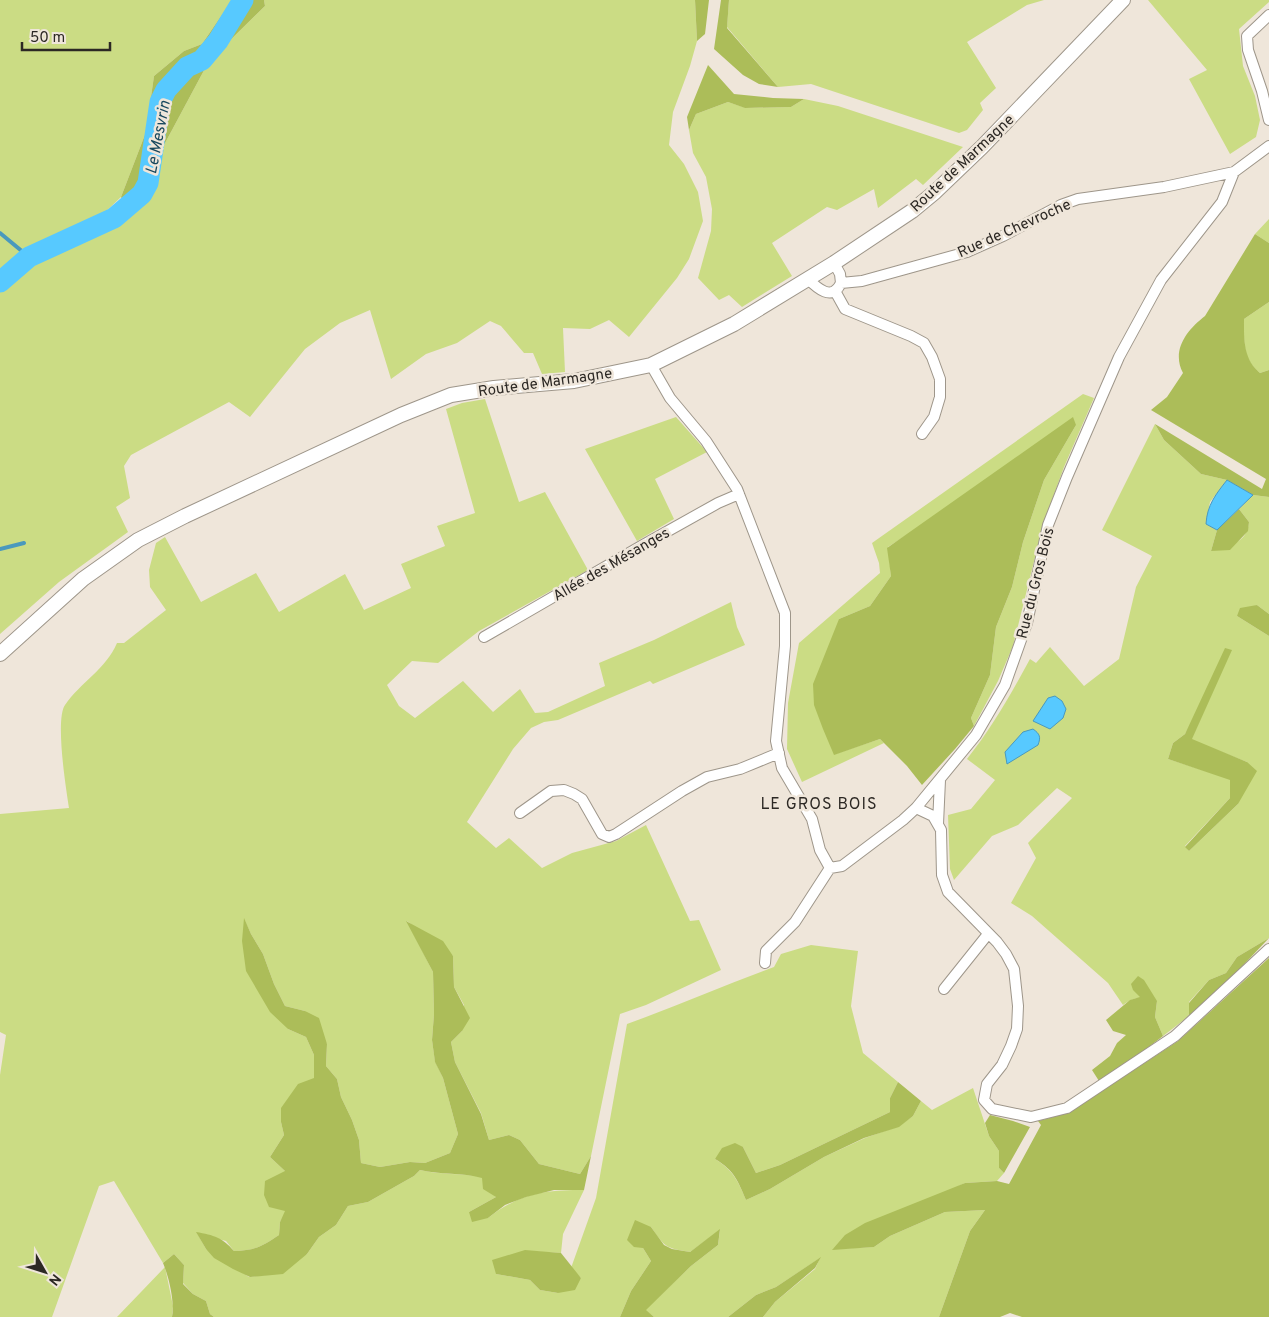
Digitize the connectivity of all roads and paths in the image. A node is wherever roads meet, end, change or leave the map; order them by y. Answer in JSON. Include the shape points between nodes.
{"nodes":[{"id":1,"x":1123,"y":0,"type":"edge"},
{"id":2,"x":1269,"y":16,"type":"edge"},
{"id":3,"x":1269,"y":120,"type":"edge"},
{"id":4,"x":1269,"y":146,"type":"edge"},
{"id":5,"x":1234,"y":172,"type":"junction"},
{"id":6,"x":834,"y":263,"type":"junction"},
{"id":7,"x":808,"y":279,"type":"junction"},
{"id":8,"x":838,"y":287,"type":"junction"},
{"id":9,"x":651,"y":365,"type":"junction"},
{"id":10,"x":922,"y":434,"type":"dead end"},
{"id":11,"x":739,"y":494,"type":"junction"},
{"id":12,"x":484,"y":637,"type":"dead end"},
{"id":13,"x":0,"y":654,"type":"edge"},
{"id":14,"x":779,"y":754,"type":"junction"},
{"id":15,"x":940,"y":780,"type":"junction"},
{"id":16,"x":916,"y":808,"type":"junction"},
{"id":17,"x":520,"y":813,"type":"dead end"},
{"id":18,"x":938,"y":825,"type":"junction"},
{"id":19,"x":830,"y":868,"type":"junction"},
{"id":20,"x":988,"y":934,"type":"junction"},
{"id":21,"x":1269,"y":949,"type":"edge"},
{"id":22,"x":765,"y":963,"type":"dead end"},
{"id":23,"x":944,"y":989,"type":"dead end"}],
"edges":[{"from":1,"to":6,"type":"main road","name":"Route de Marmagne","via":[[935,192]]},
{"from":2,"to":3,"type":"street","via":[[1247,36],[1248,50]]},
{"from":4,"to":5,"type":"street","name":"Rue de Chevroche"},
{"from":5,"to":8,"type":"street","name":"Rue de Chevroche","via":[[1164,187],[1078,199],[967,252]]},
{"from":5,"to":15,"type":"street","name":"Rue du Gros Bois","via":[[1222,202],[1161,280],[1119,357],[1048,525],[1027,624],[1005,685],[976,735]]},
{"from":6,"to":7,"type":"main road","name":"Route de Marmagne"},
{"from":6,"to":8,"type":"street","via":[[840,274]]},
{"from":7,"to":8,"type":"street","via":[[819,290],[828,292]]},
{"from":7,"to":9,"type":"main road","name":"Route de Marmagne","via":[[734,324]]},
{"from":8,"to":10,"type":"street","via":[[845,310],[924,343],[940,379],[940,397],[934,417]]},
{"from":9,"to":11,"type":"street","via":[[670,398],[706,441]]},
{"from":9,"to":13,"type":"main road","name":"Route de Marmagne","via":[[574,380],[451,395],[401,416],[138,540],[83,579]]},
{"from":11,"to":12,"type":"street","name":"Allée des Mésanges","via":[[643,544]]},
{"from":11,"to":14,"type":"street","via":[[785,613],[776,741]]},
{"from":14,"to":17,"type":"street","via":[[707,777],[609,837],[602,834],[582,799],[564,790],[550,791]]},
{"from":14,"to":19,"type":"street","via":[[782,768],[812,819],[820,850]]},
{"from":15,"to":16,"type":"street","name":"Rue du Gros Bois"},
{"from":15,"to":18,"type":"street"},
{"from":16,"to":18,"type":"street","via":[[933,816]]},
{"from":16,"to":19,"type":"street","name":"Rue du Gros Bois","via":[[842,866]]},
{"from":18,"to":20,"type":"street","via":[[941,830],[942,875],[948,892]]},
{"from":19,"to":22,"type":"street","via":[[796,922],[766,951]]},
{"from":20,"to":21,"type":"street","via":[[1006,954],[1014,969],[1018,1006],[1017,1029],[1011,1046],[1002,1065],[987,1084],[984,1100],[992,1109],[1031,1117],[1066,1108],[1176,1036]]},
{"from":20,"to":23,"type":"street"}]}
